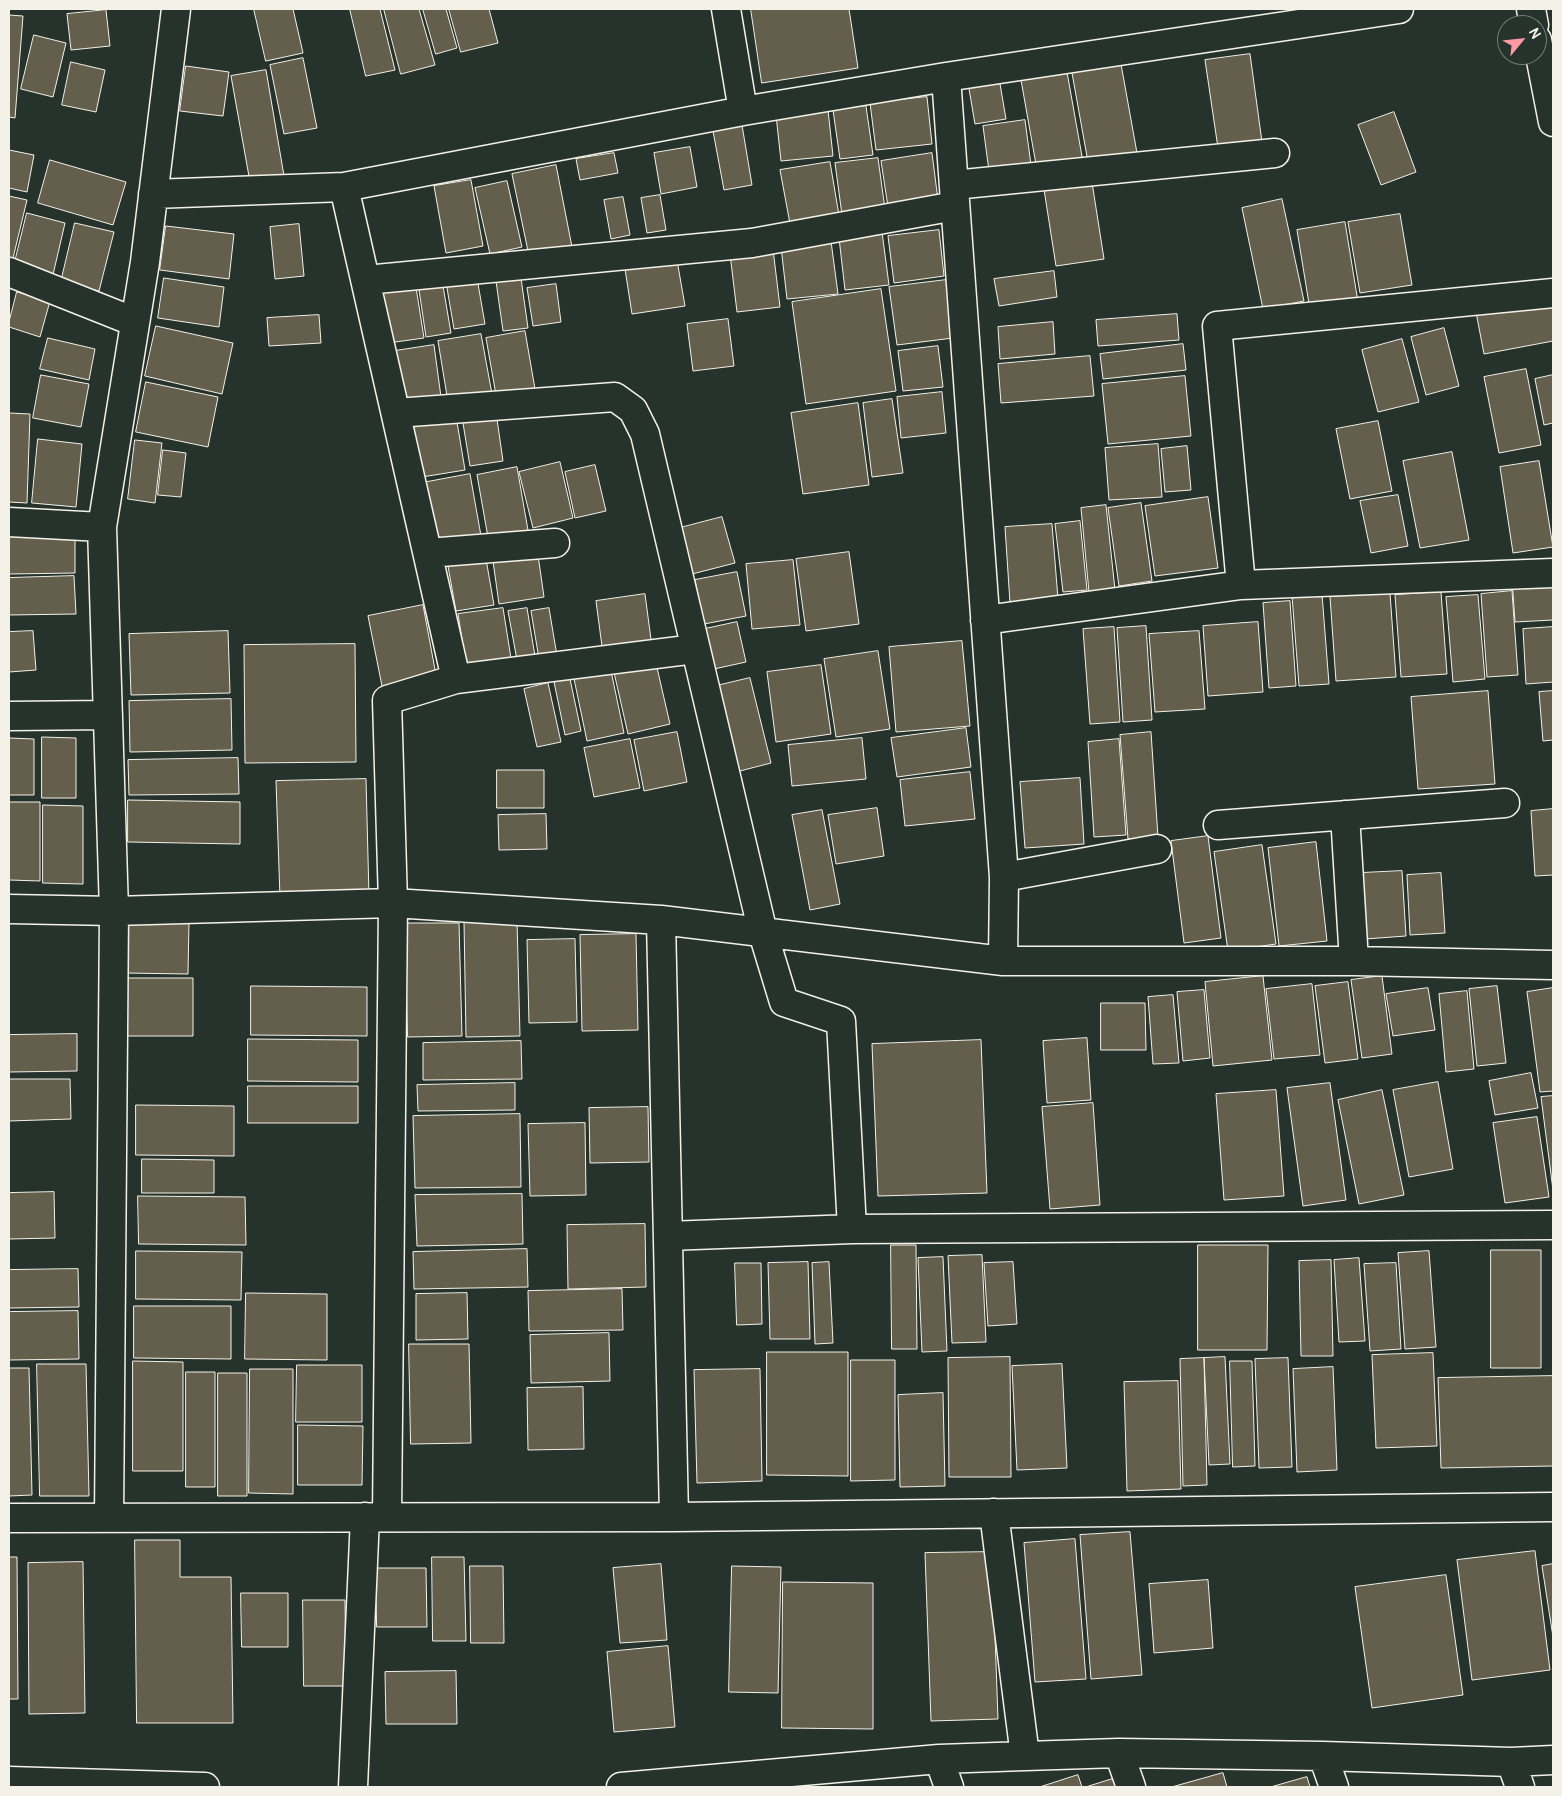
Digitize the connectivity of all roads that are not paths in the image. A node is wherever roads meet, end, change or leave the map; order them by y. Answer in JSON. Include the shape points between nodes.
{"nodes":[{"id":1,"x":176,"y":9,"type":"edge"},
{"id":2,"x":726,"y":9,"type":"edge"},
{"id":3,"x":1399,"y":9,"type":"edge"},
{"id":4,"x":1542,"y":65,"type":"edge"},
{"id":5,"x":946,"y":77,"type":"junction"},
{"id":6,"x":743,"y":111,"type":"junction"},
{"id":7,"x":1553,"y":122,"type":"edge"},
{"id":8,"x":1275,"y":153,"type":"dead end"},
{"id":9,"x":344,"y":187,"type":"junction"},
{"id":10,"x":153,"y":194,"type":"junction"},
{"id":11,"x":955,"y":196,"type":"junction"},
{"id":12,"x":9,"y":272,"type":"edge"},
{"id":13,"x":366,"y":280,"type":"junction"},
{"id":14,"x":1553,"y":293,"type":"edge"},
{"id":15,"x":135,"y":322,"type":"junction"},
{"id":16,"x":396,"y":413,"type":"junction"},
{"id":17,"x":9,"y":522,"type":"edge"},
{"id":18,"x":102,"y":527,"type":"junction"},
{"id":19,"x":555,"y":543,"type":"dead end"},
{"id":20,"x":428,"y":553,"type":"junction"},
{"id":21,"x":1553,"y":573,"type":"edge"},
{"id":22,"x":1241,"y":585,"type":"junction"},
{"id":23,"x":985,"y":620,"type":"junction"},
{"id":24,"x":695,"y":648,"type":"junction"},
{"id":25,"x":456,"y":680,"type":"junction"},
{"id":26,"x":108,"y":715,"type":"junction"},
{"id":27,"x":9,"y":716,"type":"edge"},
{"id":28,"x":1505,"y":802,"type":"dead end"},
{"id":29,"x":1345,"y":815,"type":"junction"},
{"id":30,"x":1218,"y":825,"type":"dead end"},
{"id":31,"x":1157,"y":849,"type":"dead end"},
{"id":32,"x":1004,"y":877,"type":"junction"},
{"id":33,"x":392,"y":903,"type":"junction"},
{"id":34,"x":9,"y":909,"type":"edge"},
{"id":35,"x":114,"y":911,"type":"junction"},
{"id":36,"x":661,"y":920,"type":"junction"},
{"id":37,"x":763,"y":933,"type":"junction"},
{"id":38,"x":1003,"y":961,"type":"junction"},
{"id":39,"x":1354,"y":961,"type":"junction"},
{"id":40,"x":1553,"y":966,"type":"edge"},
{"id":41,"x":1553,"y":1225,"type":"edge"},
{"id":42,"x":852,"y":1229,"type":"junction"},
{"id":43,"x":668,"y":1236,"type":"junction"},
{"id":44,"x":1553,"y":1507,"type":"edge"},
{"id":45,"x":994,"y":1513,"type":"junction"},
{"id":46,"x":376,"y":1517,"type":"junction"},
{"id":47,"x":674,"y":1517,"type":"junction"},
{"id":48,"x":9,"y":1518,"type":"edge"},
{"id":49,"x":109,"y":1518,"type":"junction"},
{"id":50,"x":1119,"y":1753,"type":"junction"},
{"id":51,"x":1025,"y":1756,"type":"junction"},
{"id":52,"x":1323,"y":1756,"type":"junction"},
{"id":53,"x":939,"y":1758,"type":"junction"},
{"id":54,"x":1553,"y":1760,"type":"edge"},
{"id":55,"x":1515,"y":1775,"type":"edge"},
{"id":56,"x":9,"y":1781,"type":"edge"},
{"id":57,"x":761,"y":1781,"type":"edge"},
{"id":58,"x":157,"y":1786,"type":"edge"},
{"id":59,"x":205,"y":1787,"type":"edge"},
{"id":60,"x":353,"y":1787,"type":"edge"},
{"id":61,"x":621,"y":1787,"type":"edge"},
{"id":62,"x":949,"y":1787,"type":"edge"},
{"id":63,"x":1131,"y":1787,"type":"edge"},
{"id":64,"x":1334,"y":1787,"type":"edge"}],
"edges":[{"from":1,"to":10,"type":"street"},
{"from":2,"to":6,"type":"street"},
{"from":3,"to":5,"type":"street"},
{"from":4,"to":7,"type":"street"},
{"from":5,"to":6,"type":"street"},
{"from":5,"to":11,"type":"street"},
{"from":6,"to":9,"type":"street"},
{"from":8,"to":11,"type":"street"},
{"from":9,"to":10,"type":"street"},
{"from":9,"to":13,"type":"street"},
{"from":10,"to":15,"type":"street"},
{"from":11,"to":13,"type":"street","via":[[752,243]]},
{"from":11,"to":23,"type":"street"},
{"from":12,"to":15,"type":"street"},
{"from":13,"to":16,"type":"street"},
{"from":14,"to":22,"type":"street","via":[[1217,326]]},
{"from":15,"to":18,"type":"street"},
{"from":16,"to":20,"type":"street"},
{"from":16,"to":24,"type":"street","via":[[615,397],[634,410],[645,434]]},
{"from":17,"to":18,"type":"street"},
{"from":18,"to":26,"type":"street"},
{"from":19,"to":20,"type":"street"},
{"from":20,"to":25,"type":"street"},
{"from":21,"to":22,"type":"street"},
{"from":22,"to":23,"type":"street"},
{"from":23,"to":32,"type":"street"},
{"from":24,"to":25,"type":"street"},
{"from":24,"to":37,"type":"street"},
{"from":25,"to":33,"type":"street","via":[[387,700]]},
{"from":26,"to":27,"type":"street"},
{"from":26,"to":35,"type":"street"},
{"from":28,"to":29,"type":"street"},
{"from":29,"to":30,"type":"street"},
{"from":29,"to":39,"type":"street"},
{"from":31,"to":32,"type":"street"},
{"from":32,"to":38,"type":"street"},
{"from":33,"to":35,"type":"street"},
{"from":33,"to":36,"type":"street"},
{"from":33,"to":46,"type":"street"},
{"from":34,"to":35,"type":"street"},
{"from":35,"to":49,"type":"street"},
{"from":36,"to":37,"type":"street"},
{"from":36,"to":43,"type":"street"},
{"from":37,"to":38,"type":"street"},
{"from":37,"to":42,"type":"street","via":[[784,1002],[840,1021]]},
{"from":38,"to":39,"type":"street"},
{"from":39,"to":40,"type":"street"},
{"from":41,"to":42,"type":"street"},
{"from":42,"to":43,"type":"street"},
{"from":43,"to":47,"type":"street"},
{"from":44,"to":45,"type":"street"},
{"from":45,"to":47,"type":"street"},
{"from":45,"to":51,"type":"street"},
{"from":46,"to":47,"type":"street"},
{"from":46,"to":49,"type":"street"},
{"from":46,"to":60,"type":"street"},
{"from":48,"to":49,"type":"street"},
{"from":50,"to":51,"type":"street"},
{"from":50,"to":52,"type":"street"},
{"from":50,"to":63,"type":"street"},
{"from":51,"to":53,"type":"street"},
{"from":52,"to":55,"type":"street"},
{"from":52,"to":64,"type":"street"},
{"from":53,"to":57,"type":"street"},
{"from":53,"to":62,"type":"street"},
{"from":54,"to":55,"type":"street"},
{"from":56,"to":58,"type":"street"},
{"from":57,"to":61,"type":"street"},
{"from":58,"to":59,"type":"street"}]}
